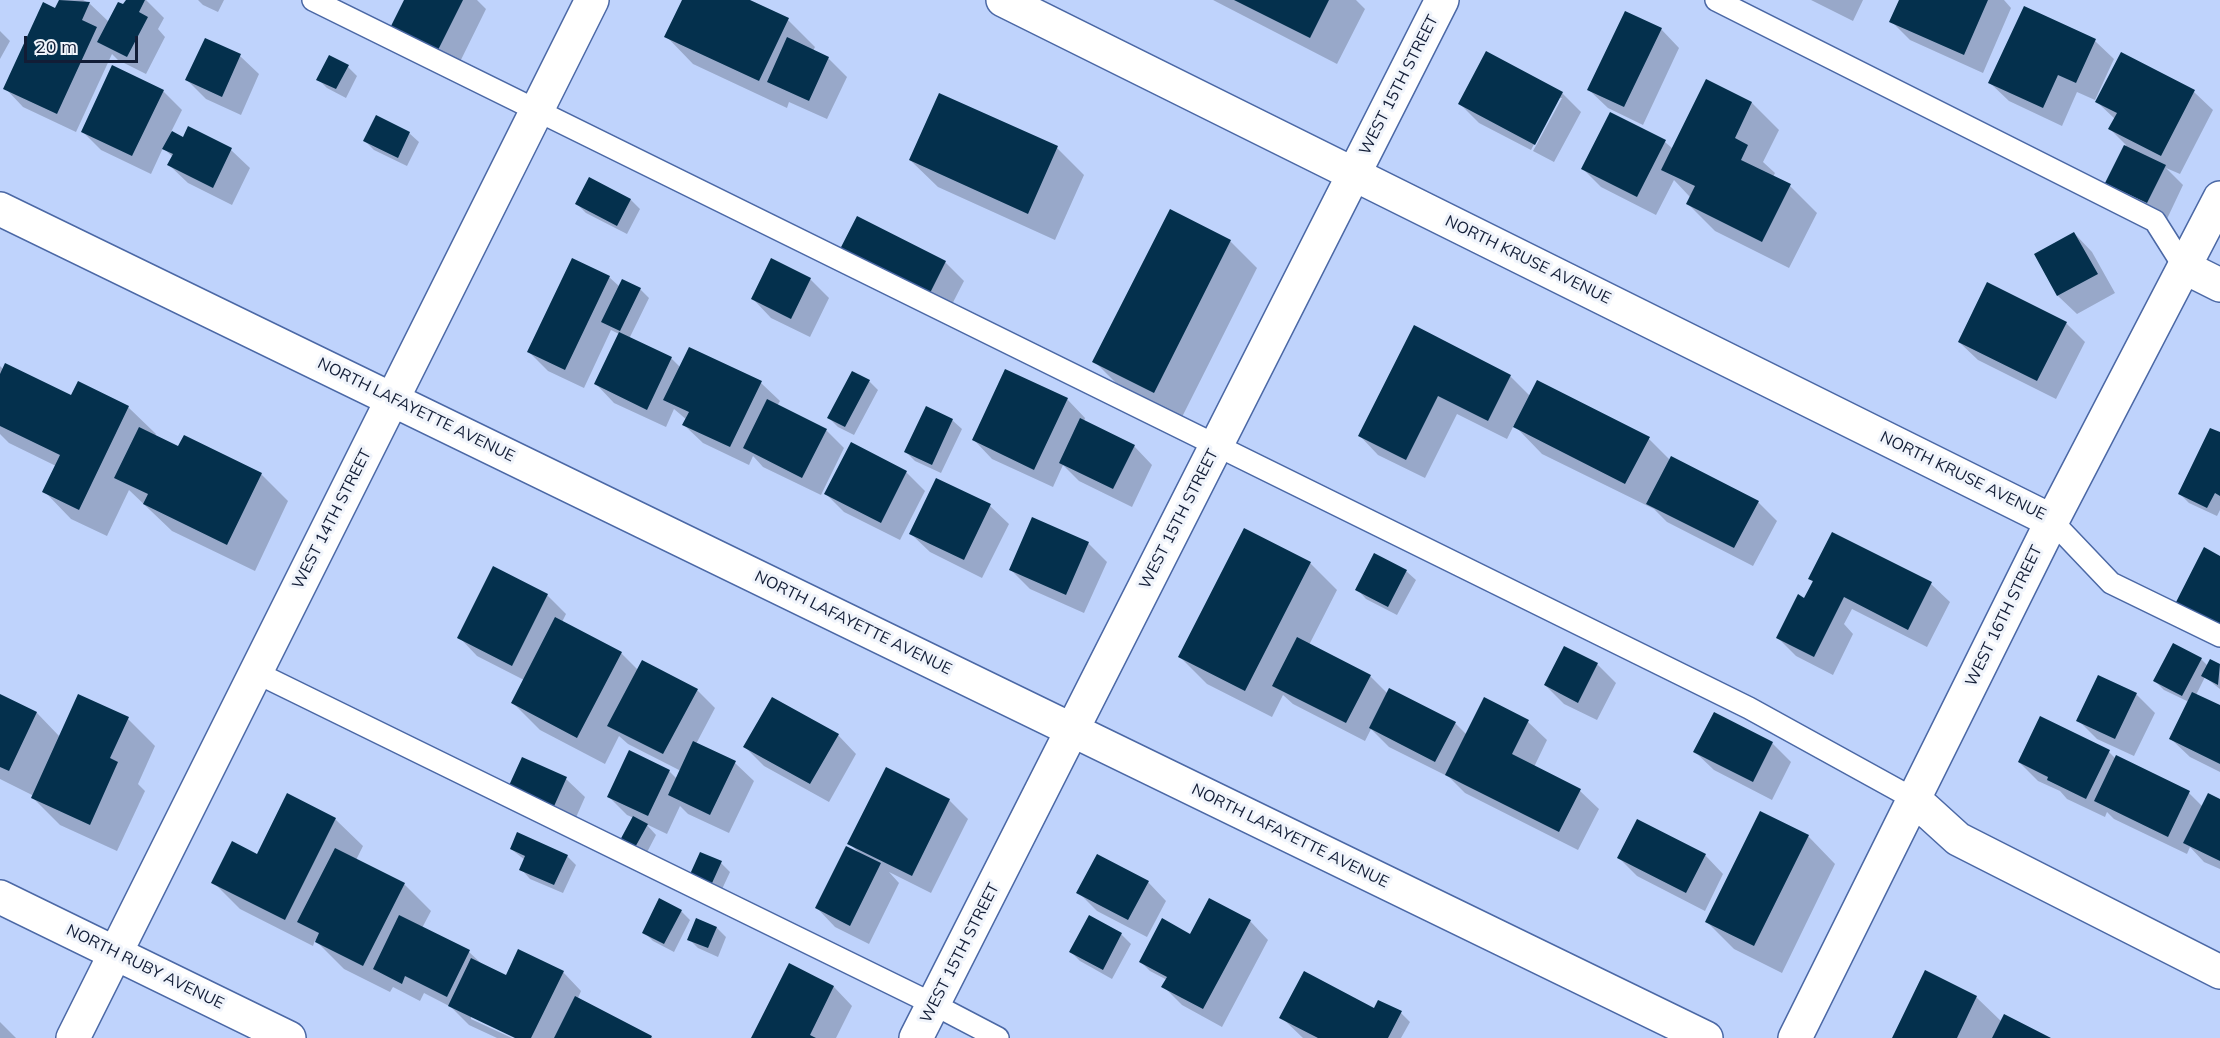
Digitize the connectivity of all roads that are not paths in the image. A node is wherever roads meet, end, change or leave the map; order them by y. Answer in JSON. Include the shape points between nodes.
{"nodes":[{"id":1,"x":312,"y":0,"type":"edge"},
{"id":2,"x":592,"y":0,"type":"edge"},
{"id":3,"x":1003,"y":0,"type":"edge"},
{"id":4,"x":1442,"y":0,"type":"edge"},
{"id":5,"x":1716,"y":0,"type":"edge"},
{"id":6,"x":537,"y":110,"type":"junction"},
{"id":7,"x":1354,"y":174,"type":"junction"},
{"id":8,"x":2220,"y":198,"type":"edge"},
{"id":9,"x":0,"y":209,"type":"edge"},
{"id":10,"x":2184,"y":267,"type":"junction"},
{"id":11,"x":2220,"y":285,"type":"edge"},
{"id":12,"x":392,"y":398,"type":"junction"},
{"id":13,"x":1216,"y":446,"type":"junction"},
{"id":14,"x":2052,"y":521,"type":"junction"},
{"id":15,"x":2220,"y":636,"type":"edge"},
{"id":16,"x":255,"y":672,"type":"junction"},
{"id":17,"x":1072,"y":729,"type":"junction"},
{"id":18,"x":1914,"y":799,"type":"junction"},
{"id":19,"x":0,"y":897,"type":"edge"},
{"id":20,"x":115,"y":953,"type":"junction"},
{"id":21,"x":2220,"y":972,"type":"edge"},
{"id":22,"x":933,"y":1004,"type":"junction"},
{"id":23,"x":73,"y":1038,"type":"edge"},
{"id":24,"x":289,"y":1038,"type":"edge"},
{"id":25,"x":916,"y":1038,"type":"edge"},
{"id":26,"x":998,"y":1038,"type":"edge"},
{"id":27,"x":1706,"y":1038,"type":"edge"},
{"id":28,"x":1795,"y":1038,"type":"edge"}],
"edges":[{"from":1,"to":6,"type":"lane"},
{"from":2,"to":6,"type":"street","name":"WEST 14TH STREET"},
{"from":3,"to":7,"type":"street","name":"NORTH KRUSE AVENUE"},
{"from":4,"to":7,"type":"street","name":"WEST 15TH STREET"},
{"from":5,"to":10,"type":"lane","via":[[2155,221]]},
{"from":6,"to":12,"type":"street","name":"WEST 14TH STREET"},
{"from":6,"to":13,"type":"lane"},
{"from":7,"to":13,"type":"street","name":"WEST 15TH STREET"},
{"from":7,"to":14,"type":"street","name":"NORTH KRUSE AVENUE"},
{"from":8,"to":10,"type":"street","name":"WEST 16TH STREET"},
{"from":9,"to":12,"type":"street","name":"NORTH LAFAYETTE AVENUE"},
{"from":10,"to":11,"type":"street"},
{"from":10,"to":14,"type":"street","name":"WEST 16TH STREET"},
{"from":12,"to":16,"type":"street","name":"WEST 14TH STREET"},
{"from":12,"to":17,"type":"street","name":"NORTH LAFAYETTE AVENUE"},
{"from":13,"to":17,"type":"street","name":"WEST 15TH STREET"},
{"from":13,"to":18,"type":"lane","via":[[1749,708]]},
{"from":14,"to":15,"type":"lane","via":[[2111,583]]},
{"from":14,"to":18,"type":"street","name":"WEST 16TH STREET"},
{"from":16,"to":20,"type":"street","name":"WEST 14TH STREET"},
{"from":16,"to":22,"type":"lane"},
{"from":17,"to":22,"type":"street","name":"WEST 15TH STREET"},
{"from":17,"to":27,"type":"street","name":"NORTH LAFAYETTE AVENUE"},
{"from":18,"to":21,"type":"street","via":[[1958,839]]},
{"from":18,"to":28,"type":"street","name":"WEST 16TH STREET"},
{"from":19,"to":20,"type":"street","name":"NORTH RUBY AVENUE"},
{"from":20,"to":23,"type":"street","name":"WEST 14TH STREET"},
{"from":20,"to":24,"type":"street","name":"NORTH RUBY AVENUE"},
{"from":22,"to":25,"type":"street","name":"WEST 15TH STREET"},
{"from":22,"to":26,"type":"lane"}]}
